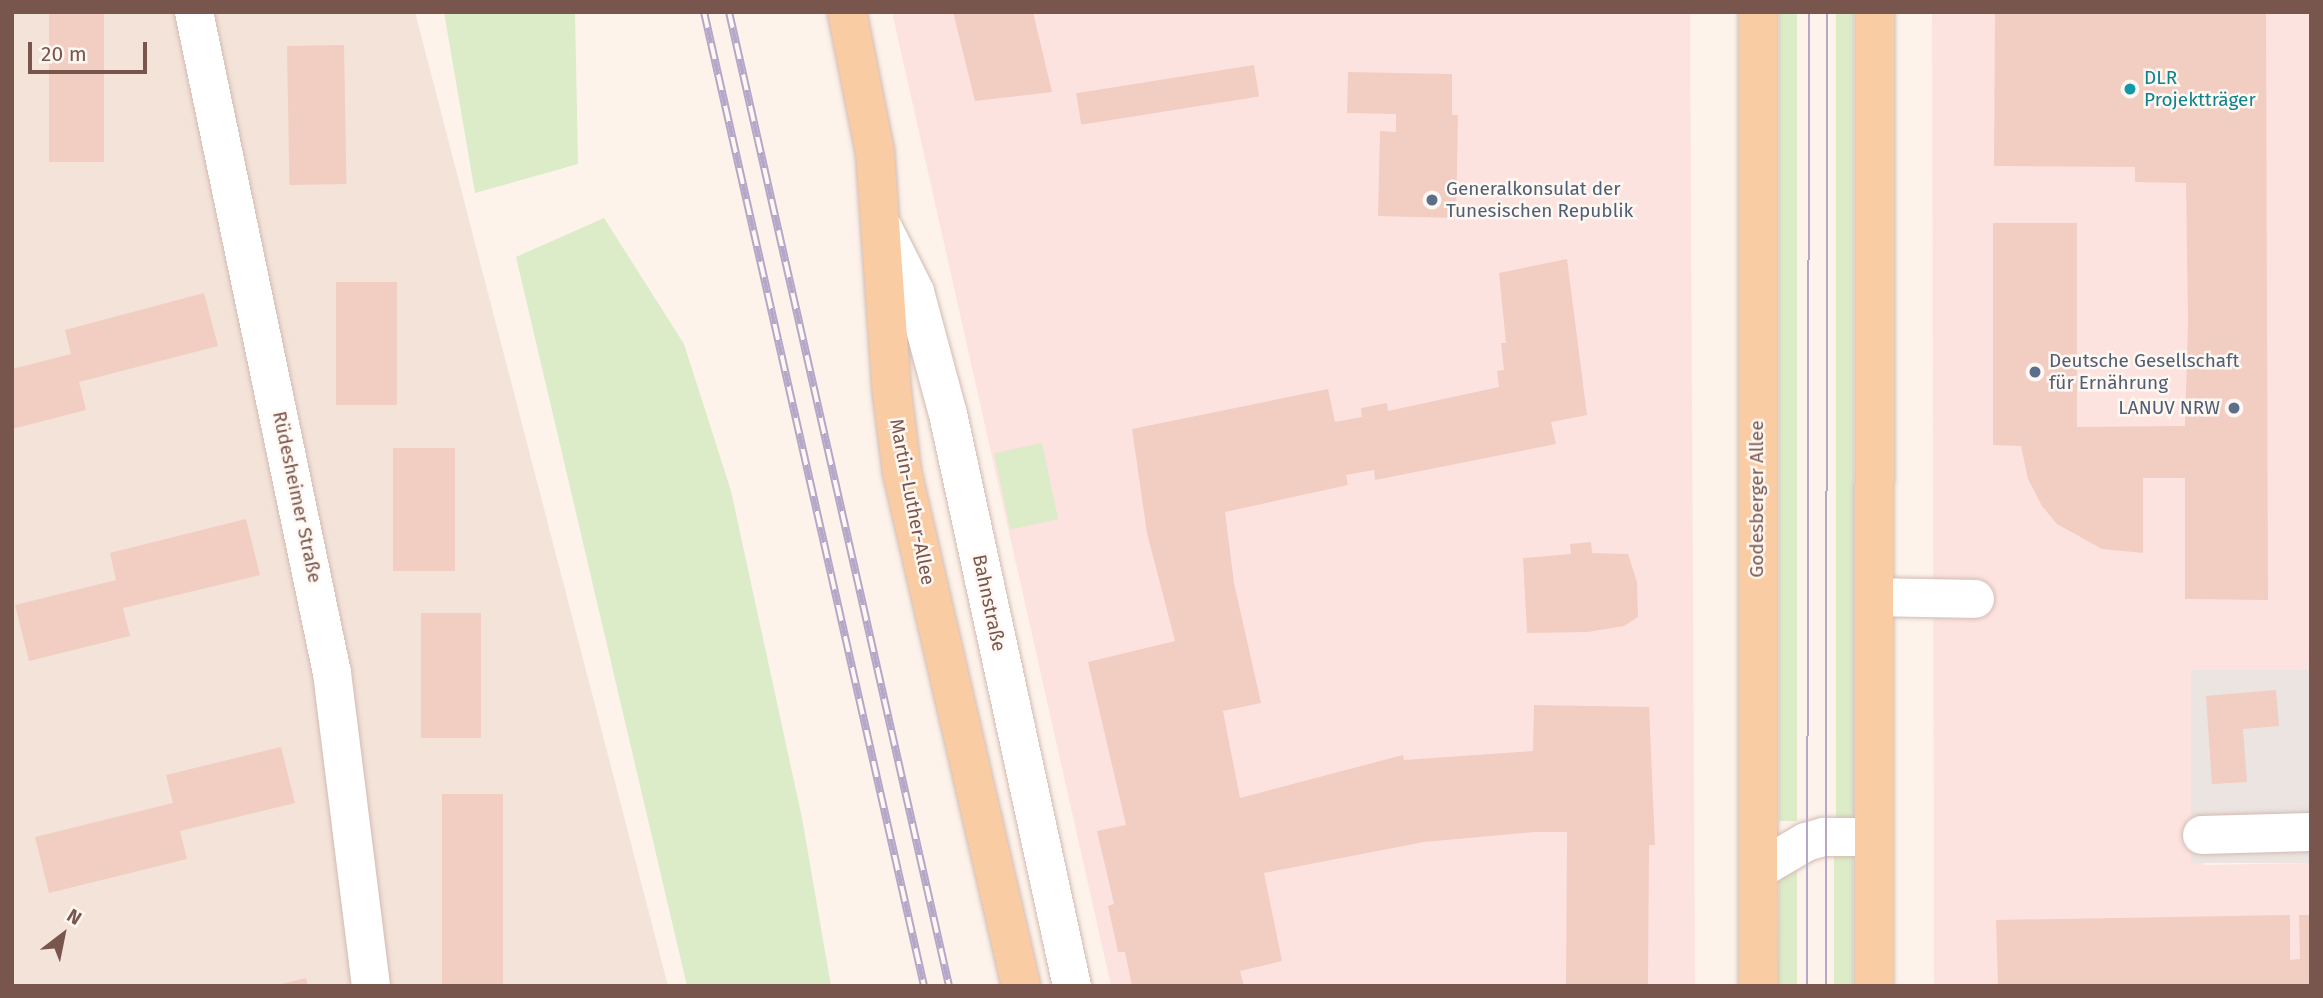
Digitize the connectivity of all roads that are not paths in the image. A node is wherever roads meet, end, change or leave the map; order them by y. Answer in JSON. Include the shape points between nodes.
{"nodes":[{"id":1,"x":194,"y":12,"type":"edge"},
{"id":2,"x":846,"y":12,"type":"edge"},
{"id":3,"x":1758,"y":12,"type":"edge"},
{"id":4,"x":1875,"y":12,"type":"edge"},
{"id":5,"x":883,"y":228,"type":"junction"},
{"id":6,"x":1874,"y":597,"type":"junction"},
{"id":7,"x":1975,"y":598,"type":"dead end"},
{"id":8,"x":2311,"y":832,"type":"edge"},
{"id":9,"x":2202,"y":835,"type":"dead end"},
{"id":10,"x":1873,"y":837,"type":"junction"},
{"id":11,"x":1758,"y":870,"type":"junction"},
{"id":12,"x":371,"y":986,"type":"edge"},
{"id":13,"x":1021,"y":986,"type":"edge"},
{"id":14,"x":1072,"y":986,"type":"edge"},
{"id":15,"x":1758,"y":986,"type":"edge"},
{"id":16,"x":1874,"y":986,"type":"edge"}],
"edges":[{"from":1,"to":12,"type":"street","name":"Rüdesheimer Straße","via":[[332,673]]},
{"from":2,"to":5,"type":"main road","name":"Martin-Luther-Allee","via":[[867,104]]},
{"from":3,"to":11,"type":"main road","name":"Godesberger Allee"},
{"from":4,"to":6,"type":"main road"},
{"from":5,"to":13,"type":"main road","name":"Martin-Luther-Allee","via":[[892,393],[902,472]]},
{"from":5,"to":14,"type":"street","name":"Bahnstraße","via":[[915,292],[948,414]]},
{"from":6,"to":7,"type":"street"},
{"from":6,"to":10,"type":"main road"},
{"from":8,"to":9,"type":"street"},
{"from":10,"to":11,"type":"street","via":[[1824,837],[1806,842]]},
{"from":10,"to":16,"type":"main road"},
{"from":11,"to":15,"type":"main road","name":"Godesberger Allee"}]}
